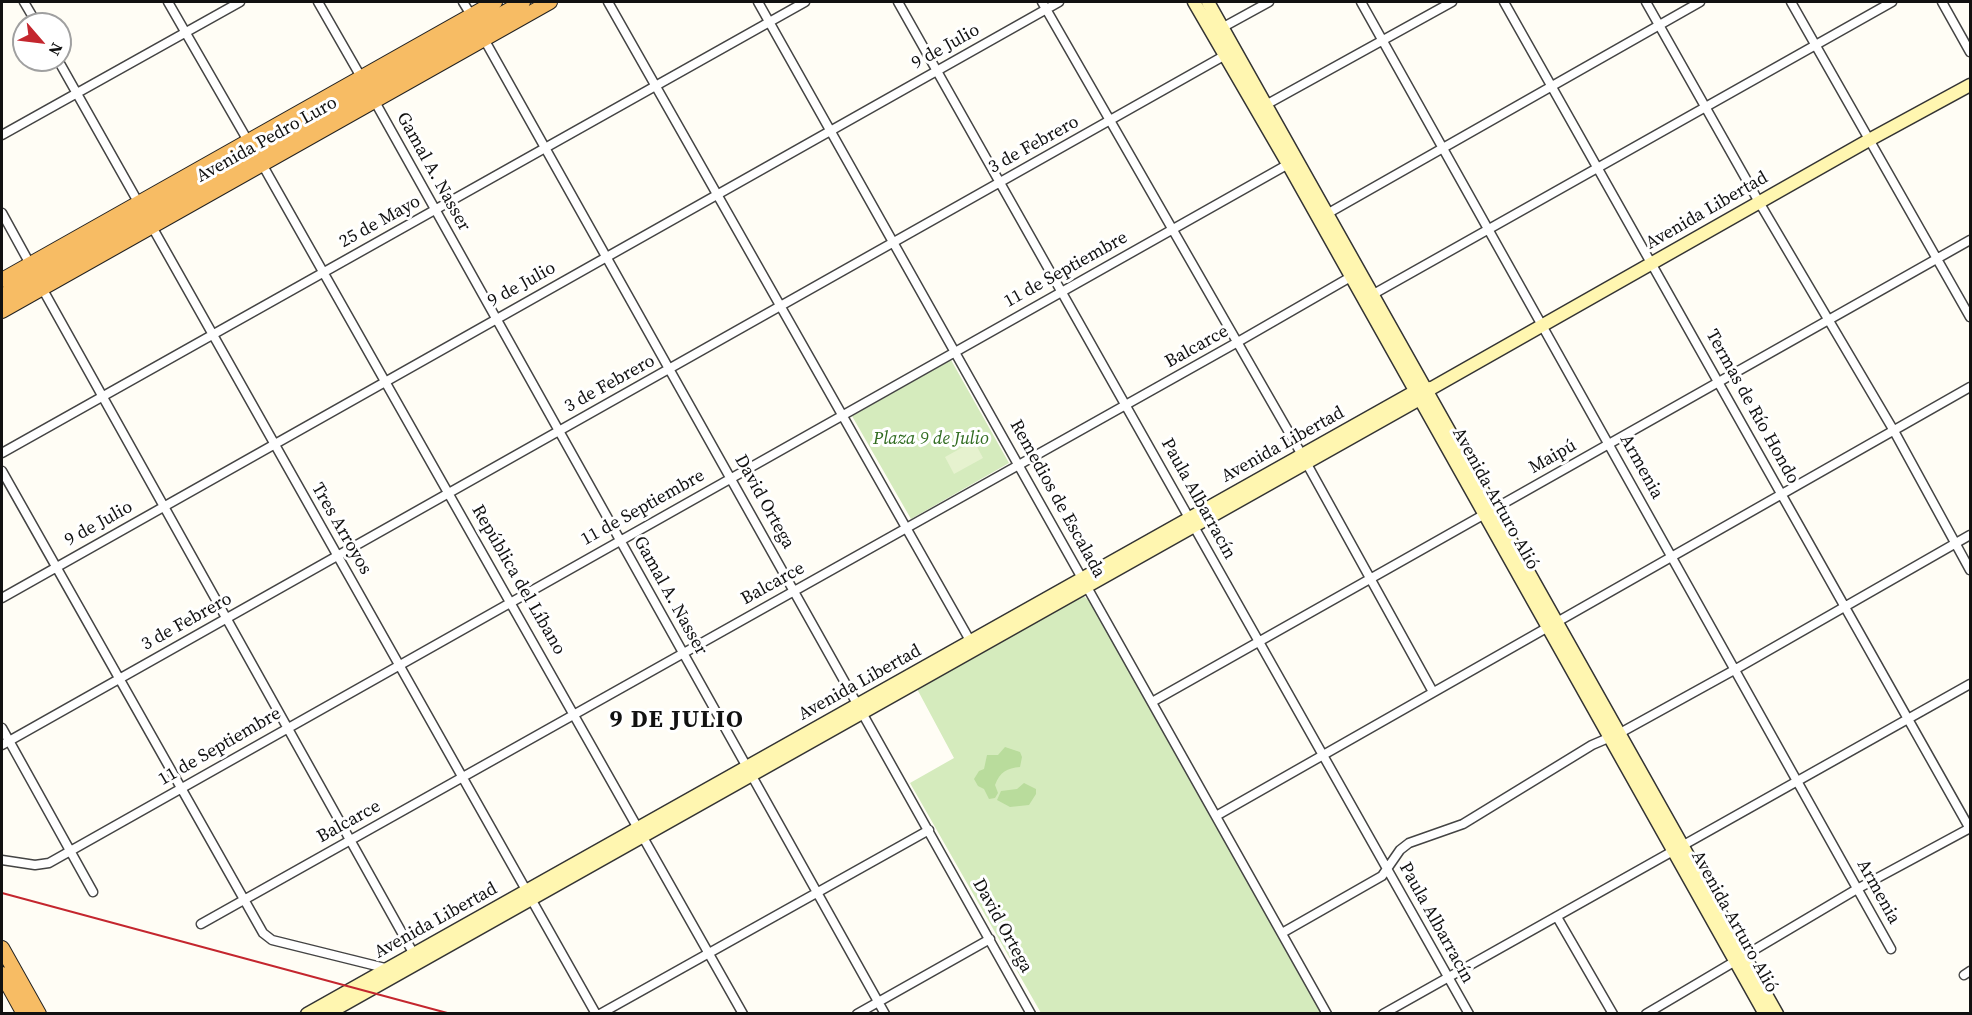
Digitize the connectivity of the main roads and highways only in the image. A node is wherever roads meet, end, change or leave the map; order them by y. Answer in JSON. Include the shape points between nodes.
{"nodes":[{"id":1,"x":495,"y":2,"type":"edge"},
{"id":2,"x":523,"y":2,"type":"edge"},
{"id":3,"x":550,"y":2,"type":"edge"},
{"id":4,"x":1194,"y":2,"type":"edge"},
{"id":5,"x":1208,"y":2,"type":"edge"},
{"id":6,"x":1217,"y":30,"type":"junction"},
{"id":7,"x":1971,"y":85,"type":"edge"},
{"id":8,"x":145,"y":214,"type":"junction"},
{"id":9,"x":2,"y":280,"type":"edge"},
{"id":10,"x":2,"y":296,"type":"edge"},
{"id":11,"x":2,"y":310,"type":"edge"},
{"id":12,"x":1423,"y":392,"type":"junction"},
{"id":13,"x":2,"y":948,"type":"edge"},
{"id":14,"x":1740,"y":958,"type":"junction"},
{"id":15,"x":416,"y":959,"type":"junction"},
{"id":16,"x":2,"y":974,"type":"edge"},
{"id":17,"x":24,"y":1014,"type":"edge"},
{"id":18,"x":39,"y":1014,"type":"edge"},
{"id":19,"x":307,"y":1014,"type":"edge"},
{"id":20,"x":327,"y":1014,"type":"edge"},
{"id":21,"x":1765,"y":1014,"type":"edge"},
{"id":22,"x":1777,"y":1014,"type":"edge"}],
"edges":[{"from":1,"to":8,"type":"highway","name":"Avenida Pedro Luro","via":[[248,141]]},
{"from":2,"to":8,"type":"highway","name":"Avenida Pedro Luro"},
{"from":3,"to":8,"type":"highway","name":"Avenida Pedro Luro","via":[[262,164]]},
{"from":4,"to":6,"type":"main road","name":"Avenida Arturo Alió"},
{"from":5,"to":6,"type":"main road","name":"Avenida Arturo Alió"},
{"from":6,"to":12,"type":"main road","name":"Avenida Arturo Alió"},
{"from":7,"to":12,"type":"main road","name":"Avenida Libertad"},
{"from":8,"to":9,"type":"highway","name":"Avenida Pedro Luro"},
{"from":8,"to":10,"type":"highway","name":"Avenida Pedro Luro"},
{"from":8,"to":11,"type":"highway","name":"Avenida Pedro Luro","via":[[42,288]]},
{"from":12,"to":14,"type":"main road","name":"Avenida Arturo Alió"},
{"from":12,"to":15,"type":"main road","name":"Avenida Libertad"},
{"from":13,"to":18,"type":"highway"},
{"from":14,"to":21,"type":"main road","name":"Avenida Arturo Alió"},
{"from":14,"to":22,"type":"main road","name":"Avenida Arturo Alió"},
{"from":15,"to":19,"type":"main road","name":"Avenida Libertad","via":[[389,969]]},
{"from":15,"to":20,"type":"main road","name":"Avenida Libertad"},
{"from":16,"to":17,"type":"highway"}]}
